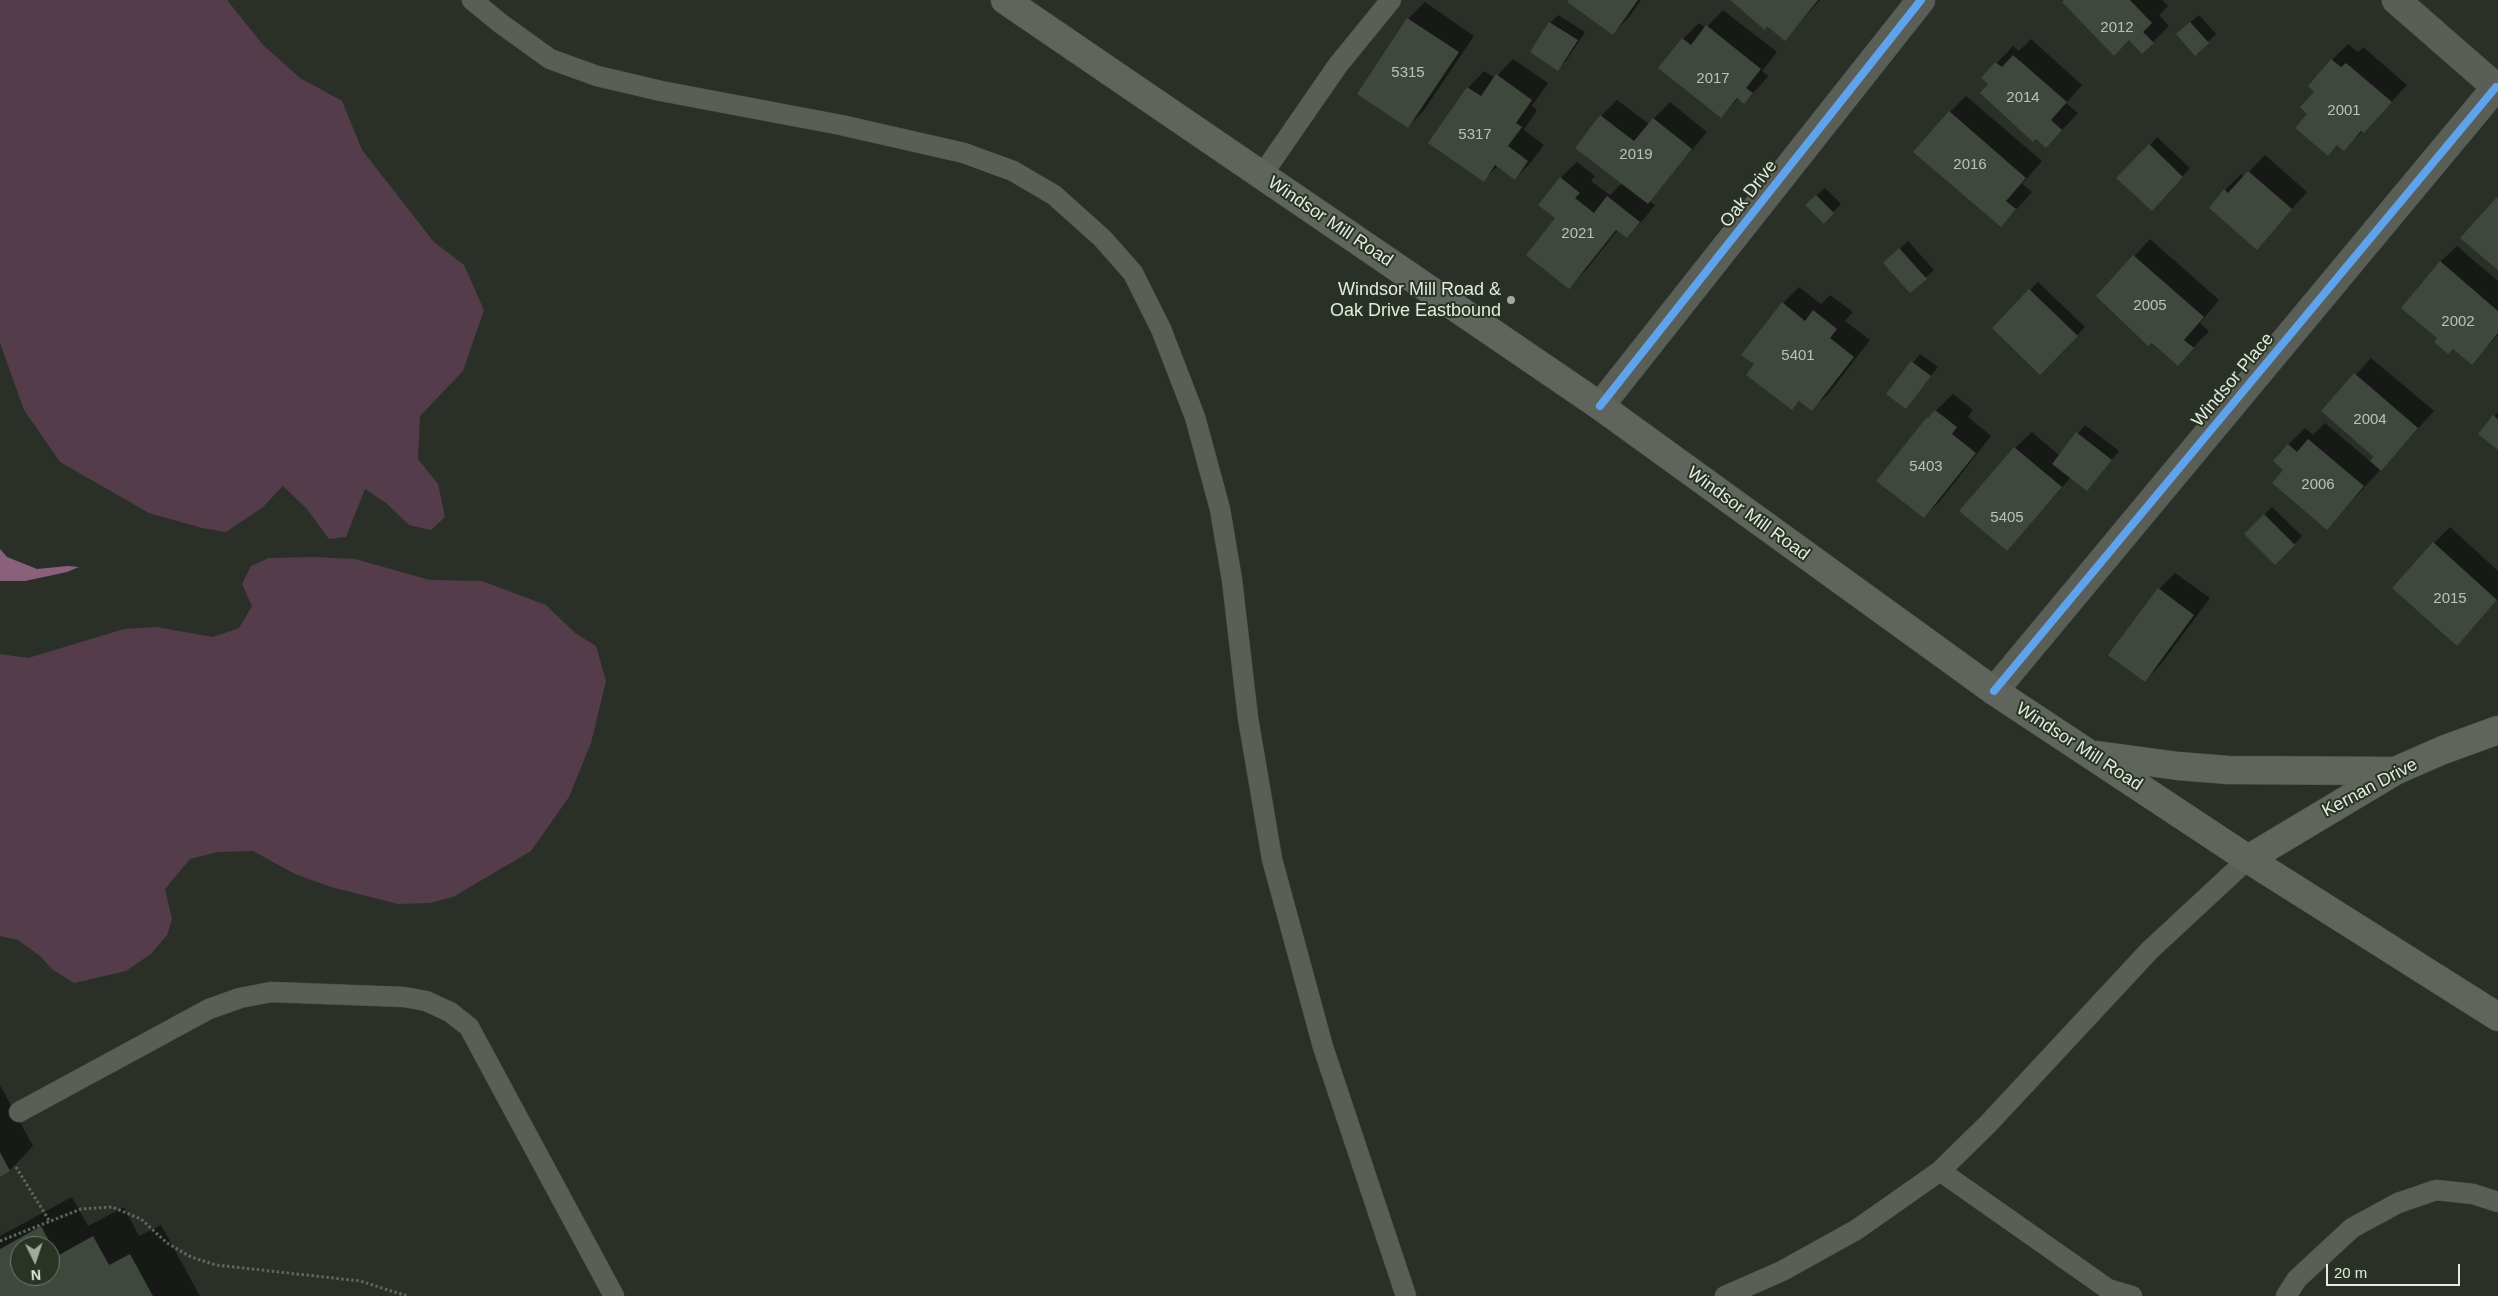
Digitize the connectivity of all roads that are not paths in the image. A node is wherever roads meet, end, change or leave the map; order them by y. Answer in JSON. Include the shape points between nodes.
{"nodes":[{"id":1,"x":472,"y":0,"type":"edge"},
{"id":2,"x":1005,"y":0,"type":"edge"},
{"id":3,"x":1391,"y":0,"type":"edge"},
{"id":4,"x":1921,"y":0,"type":"edge"},
{"id":5,"x":2396,"y":0,"type":"edge"},
{"id":6,"x":2497,"y":88,"type":"edge"},
{"id":7,"x":1262,"y":175,"type":"junction"},
{"id":8,"x":1600,"y":406,"type":"junction"},
{"id":9,"x":1994,"y":691,"type":"junction"},
{"id":10,"x":2498,"y":730,"type":"edge"},
{"id":11,"x":2088,"y":753,"type":"junction"},
{"id":12,"x":2395,"y":771,"type":"junction"},
{"id":13,"x":2248,"y":859,"type":"junction"},
{"id":14,"x":2498,"y":1016,"type":"edge"},
{"id":15,"x":20,"y":1112,"type":"dead end"},
{"id":16,"x":1940,"y":1171,"type":"junction"},
{"id":17,"x":2498,"y":1202,"type":"edge"},
{"id":18,"x":614,"y":1296,"type":"edge"},
{"id":19,"x":1406,"y":1296,"type":"edge"},
{"id":20,"x":1725,"y":1296,"type":"edge"},
{"id":21,"x":2132,"y":1296,"type":"edge"},
{"id":22,"x":2286,"y":1296,"type":"edge"}],
"edges":[{"from":1,"to":19,"type":"lane","via":[[550,59],[597,76],[851,127],[964,153],[1013,171],[1054,194],[1102,238],[1133,273],[1162,329],[1195,417],[1220,509],[1248,718],[1272,859],[1323,1046]]},
{"from":2,"to":7,"type":"main road","name":"Windsor Mill Road"},
{"from":3,"to":7,"type":"lane","via":[[1338,64]]},
{"from":4,"to":8,"type":"street","name":"Oak Drive"},
{"from":5,"to":6,"type":"street"},
{"from":6,"to":9,"type":"street","name":"Windsor Place"},
{"from":7,"to":8,"type":"main road","name":"Windsor Mill Road"},
{"from":8,"to":9,"type":"main road","name":"Windsor Mill Road"},
{"from":9,"to":11,"type":"main road","name":"Windsor Mill Road"},
{"from":10,"to":12,"type":"main road","name":"Kernan Drive"},
{"from":11,"to":12,"type":"main road","via":[[2228,770]]},
{"from":11,"to":13,"type":"main road","name":"Windsor Mill Road"},
{"from":12,"to":13,"type":"main road","name":"Kernan Drive"},
{"from":13,"to":14,"type":"main road","name":"Windsor Mill Road"},
{"from":13,"to":16,"type":"lane","via":[[2150,950]]},
{"from":15,"to":18,"type":"lane","via":[[209,1009],[240,998],[271,992],[426,1000],[469,1026]]},
{"from":16,"to":20,"type":"lane","via":[[1856,1230],[1782,1271]]},
{"from":16,"to":21,"type":"lane","via":[[2108,1289]]},
{"from":17,"to":22,"type":"lane","via":[[2473,1194],[2436,1190],[2398,1204],[2352,1228],[2297,1279]]}]}
